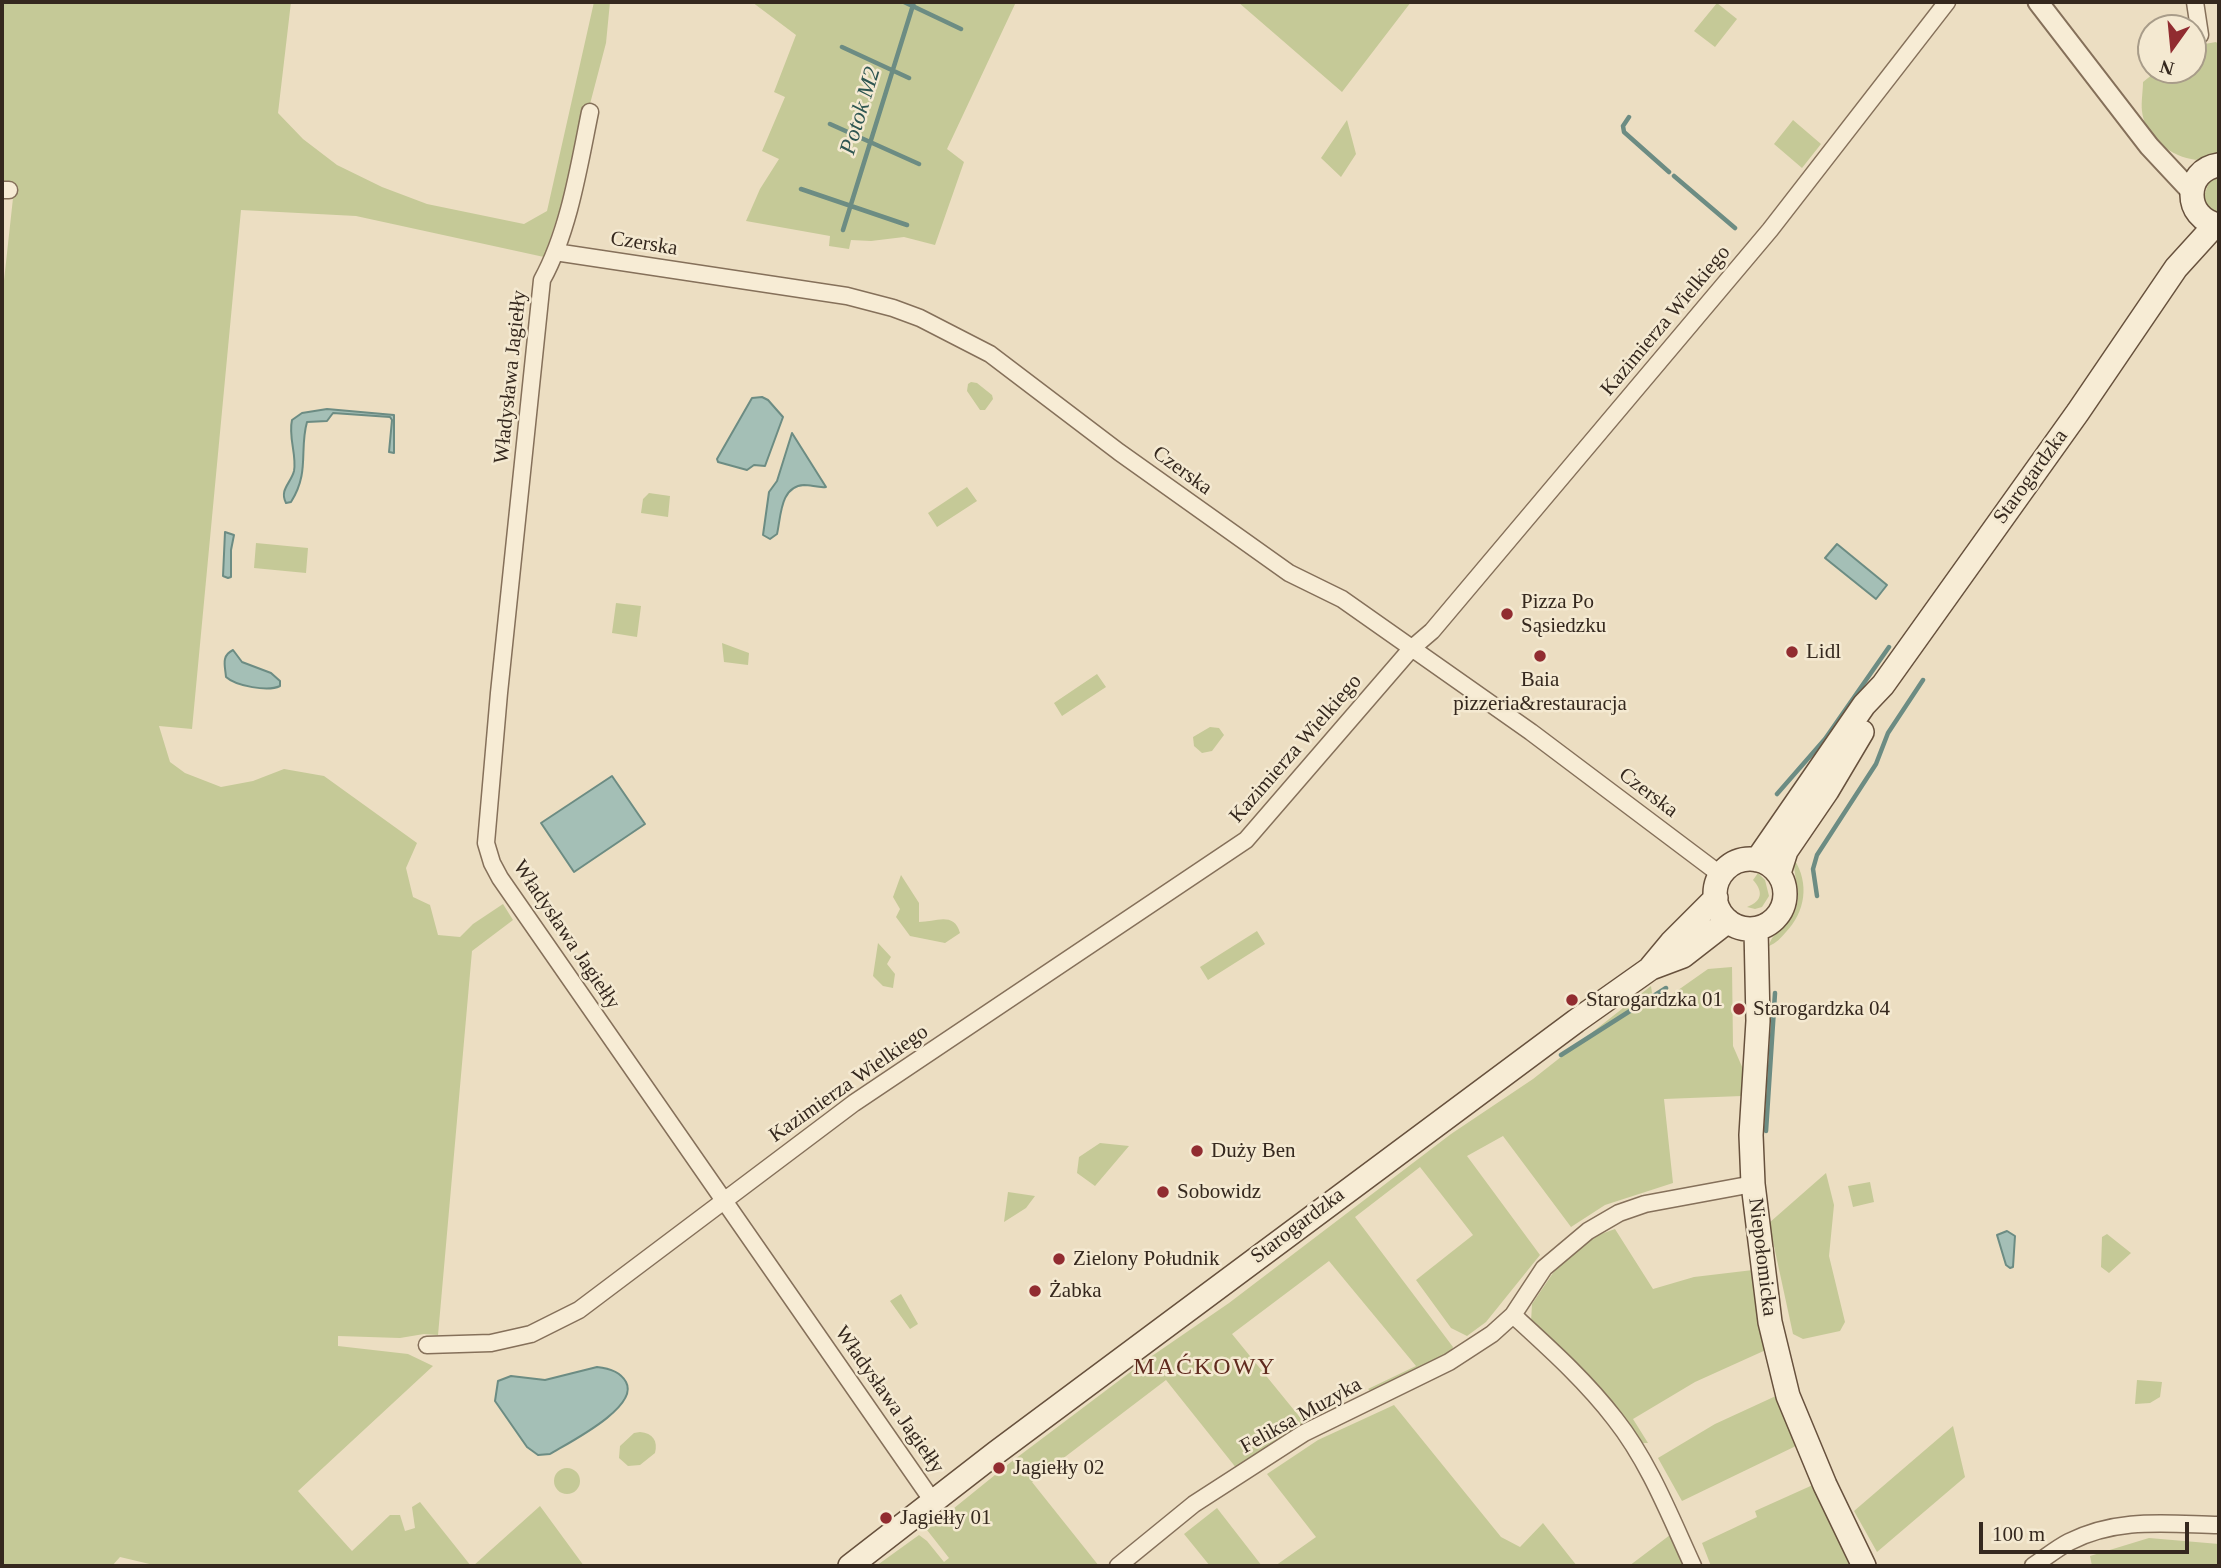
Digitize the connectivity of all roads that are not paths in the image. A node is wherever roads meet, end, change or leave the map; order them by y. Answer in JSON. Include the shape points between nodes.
{"nodes":[{"id":1,"x":1947,"y":2,"type":"edge"},
{"id":2,"x":2038,"y":2,"type":"edge"},
{"id":3,"x":590,"y":112,"type":"dead end"},
{"id":4,"x":2204,"y":176,"type":"edge"},
{"id":5,"x":2211,"y":221,"type":"edge"},
{"id":6,"x":555,"y":251,"type":"junction"},
{"id":7,"x":1411,"y":649,"type":"junction"},
{"id":8,"x":1883,"y":684,"type":"junction"},
{"id":9,"x":1757,"y":860,"type":"junction"},
{"id":10,"x":1779,"y":873,"type":"junction"},
{"id":11,"x":1721,"y":875,"type":"junction"},
{"id":12,"x":1716,"y":898,"type":"junction"},
{"id":13,"x":1728,"y":921,"type":"junction"},
{"id":14,"x":1756,"y":929,"type":"junction"},
{"id":15,"x":1651,"y":968,"type":"junction"},
{"id":16,"x":1753,"y":1184,"type":"junction"},
{"id":17,"x":724,"y":1200,"type":"junction"},
{"id":18,"x":1513,"y":1315,"type":"junction"},
{"id":19,"x":427,"y":1345,"type":"dead end"},
{"id":20,"x":934,"y":1503,"type":"junction"},
{"id":21,"x":2219,"y":1525,"type":"edge"},
{"id":22,"x":850,"y":1566,"type":"edge"},
{"id":23,"x":1118,"y":1566,"type":"edge"},
{"id":24,"x":1693,"y":1566,"type":"edge"},
{"id":25,"x":1864,"y":1566,"type":"edge"},
{"id":26,"x":2033,"y":1566,"type":"edge"}],
"edges":[{"from":1,"to":7,"type":"street","name":"Kazimierza Wielkiego","via":[[1716,294],[1432,631]]},
{"from":2,"to":4,"type":"street","via":[[2149,146],[2165,160]]},
{"from":3,"to":6,"type":"street","name":"Władysława Jagiełły"},
{"from":4,"to":5,"type":"main road","via":[[2192,199]]},
{"from":5,"to":8,"type":"main road","name":"Starogardzka"},
{"from":6,"to":7,"type":"street","name":"Czerska","via":[[847,296],[893,308],[960,336],[1289,573],[1342,599]]},
{"from":6,"to":17,"type":"street","name":"Władysława Jagiełły","via":[[542,280],[486,843],[500,878]]},
{"from":7,"to":11,"type":"street","name":"Czerska","via":[[1531,732]]},
{"from":7,"to":17,"type":"street","name":"Kazimierza Wielkiego","via":[[1246,840],[854,1103]]},
{"from":8,"to":9,"type":"main road","name":"Starogardzka"},
{"from":8,"to":10,"type":"main road","name":"Starogardzka","via":[[1874,712],[1786,851]]},
{"from":9,"to":10,"type":"main road"},
{"from":9,"to":11,"type":"main road","via":[[1737,862]]},
{"from":10,"to":14,"type":"main road","via":[[1784,884],[1783,907],[1768,925]]},
{"from":11,"to":12,"type":"main road"},
{"from":12,"to":13,"type":"main road"},
{"from":12,"to":15,"type":"main road","name":"Starogardzka"},
{"from":13,"to":14,"type":"main road"},
{"from":13,"to":15,"type":"main road","name":"Starogardzka","via":[[1683,957]]},
{"from":14,"to":16,"type":"main road","name":"Niepołomicka"},
{"from":15,"to":20,"type":"main road","name":"Starogardzka","via":[[1315,1213]]},
{"from":16,"to":18,"type":"street","name":"Feliksa Muzyka","via":[[1644,1204],[1619,1213],[1588,1231],[1544,1268]]},
{"from":16,"to":25,"type":"main road","name":"Niepołomicka","via":[[1772,1329],[1788,1396]]},
{"from":17,"to":19,"type":"street","name":"Kazimierza Wielkiego","via":[[603,1294],[564,1318],[531,1334],[491,1343]]},
{"from":17,"to":20,"type":"street","name":"Władysława Jagiełły"},
{"from":18,"to":23,"type":"street","name":"Feliksa Muzyka","via":[[1449,1362],[1304,1433],[1194,1504]]},
{"from":18,"to":24,"type":"street","via":[[1567,1364],[1616,1420],[1652,1477]]},
{"from":20,"to":22,"type":"main road","name":"Starogardzka"},
{"from":21,"to":26,"type":"street","via":[[2118,1525],[2068,1542]]}]}
